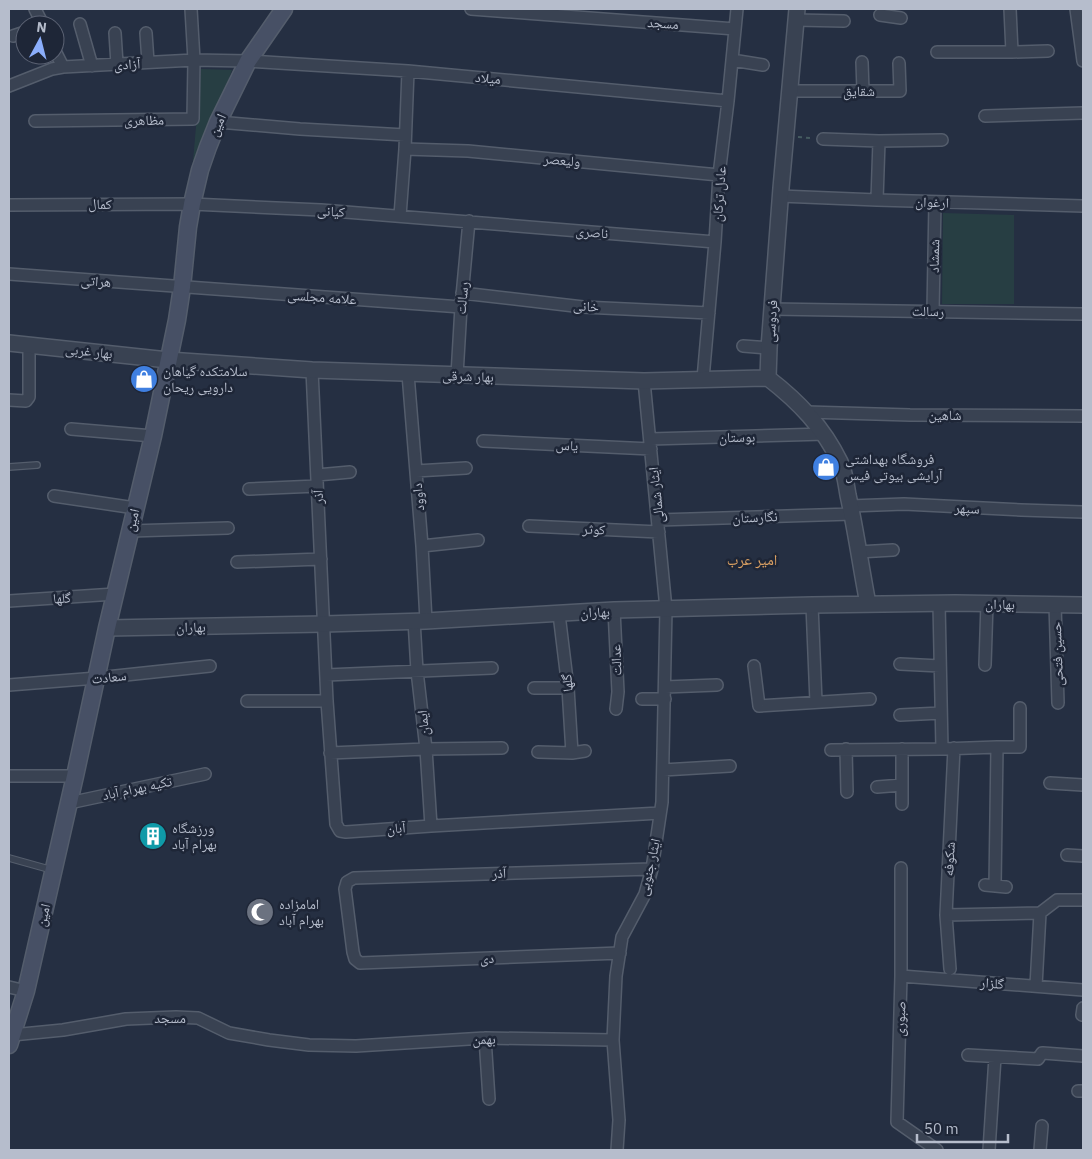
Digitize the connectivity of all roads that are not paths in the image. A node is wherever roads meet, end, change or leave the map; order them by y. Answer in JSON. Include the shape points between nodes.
{"nodes":[{"id":1,"x":190,"y":9,"type":"edge"},
{"id":2,"x":284,"y":9,"type":"edge"},
{"id":3,"x":471,"y":9,"type":"edge"},
{"id":4,"x":737,"y":9,"type":"edge"},
{"id":5,"x":1010,"y":9,"type":"edge"},
{"id":6,"x":1076,"y":9,"type":"edge"},
{"id":7,"x":797,"y":14,"type":"edge"},
{"id":8,"x":844,"y":21,"type":"dead end"},
{"id":9,"x":80,"y":24,"type":"dead end"},
{"id":10,"x":735,"y":28,"type":"junction"},
{"id":11,"x":146,"y":32,"type":"dead end"},
{"id":12,"x":115,"y":33,"type":"dead end"},
{"id":13,"x":1048,"y":51,"type":"dead end"},
{"id":14,"x":937,"y":52,"type":"dead end"},
{"id":15,"x":1012,"y":52,"type":"junction"},
{"id":16,"x":194,"y":60,"type":"junction"},
{"id":17,"x":732,"y":60,"type":"junction"},
{"id":18,"x":248,"y":61,"type":"junction"},
{"id":19,"x":1083,"y":61,"type":"edge"},
{"id":20,"x":148,"y":62,"type":"junction"},
{"id":21,"x":862,"y":62,"type":"dead end"},
{"id":22,"x":900,"y":63,"type":"dead end"},
{"id":23,"x":117,"y":64,"type":"junction"},
{"id":24,"x":763,"y":65,"type":"dead end"},
{"id":25,"x":92,"y":66,"type":"junction"},
{"id":26,"x":63,"y":67,"type":"joint"},
{"id":27,"x":408,"y":71,"type":"junction"},
{"id":28,"x":9,"y":86,"type":"edge"},
{"id":29,"x":790,"y":91,"type":"junction"},
{"id":30,"x":863,"y":91,"type":"junction"},
{"id":31,"x":728,"y":101,"type":"junction"},
{"id":32,"x":1083,"y":113,"type":"edge"},
{"id":33,"x":985,"y":116,"type":"dead end"},
{"id":34,"x":36,"y":121,"type":"dead end"},
{"id":35,"x":218,"y":122,"type":"junction"},
{"id":36,"x":406,"y":135,"type":"junction"},
{"id":37,"x":823,"y":140,"type":"road end"},
{"id":38,"x":942,"y":140,"type":"dead end"},
{"id":39,"x":879,"y":141,"type":"junction"},
{"id":40,"x":405,"y":149,"type":"junction"},
{"id":41,"x":719,"y":175,"type":"junction"},
{"id":42,"x":780,"y":196,"type":"junction"},
{"id":43,"x":877,"y":200,"type":"junction"},
{"id":44,"x":935,"y":202,"type":"junction"},
{"id":45,"x":192,"y":204,"type":"junction"},
{"id":46,"x":9,"y":205,"type":"edge"},
{"id":47,"x":1083,"y":206,"type":"edge"},
{"id":48,"x":400,"y":216,"type":"junction"},
{"id":49,"x":469,"y":222,"type":"junction"},
{"id":50,"x":715,"y":242,"type":"junction"},
{"id":51,"x":9,"y":274,"type":"edge"},
{"id":52,"x":182,"y":287,"type":"junction"},
{"id":53,"x":462,"y":293,"type":"junction"},
{"id":54,"x":461,"y":308,"type":"junction"},
{"id":55,"x":772,"y":309,"type":"junction"},
{"id":56,"x":933,"y":311,"type":"junction"},
{"id":57,"x":709,"y":313,"type":"junction"},
{"id":58,"x":1083,"y":314,"type":"edge"},
{"id":59,"x":9,"y":343,"type":"edge"},
{"id":60,"x":29,"y":345,"type":"junction"},
{"id":61,"x":743,"y":346,"type":"dead end"},
{"id":62,"x":769,"y":348,"type":"junction"},
{"id":63,"x":168,"y":360,"type":"junction"},
{"id":64,"x":312,"y":370,"type":"junction"},
{"id":65,"x":408,"y":374,"type":"junction"},
{"id":66,"x":457,"y":376,"type":"junction"},
{"id":67,"x":768,"y":378,"type":"junction"},
{"id":68,"x":703,"y":379,"type":"junction"},
{"id":69,"x":644,"y":381,"type":"junction"},
{"id":70,"x":9,"y":400,"type":"edge"},
{"id":71,"x":807,"y":412,"type":"junction"},
{"id":72,"x":1083,"y":416,"type":"edge"},
{"id":73,"x":71,"y":429,"type":"dead end"},
{"id":74,"x":825,"y":434,"type":"junction"},
{"id":75,"x":153,"y":436,"type":"junction"},
{"id":76,"x":483,"y":441,"type":"dead end"},
{"id":77,"x":650,"y":444,"type":"junction"},
{"id":78,"x":38,"y":465,"type":"dead end"},
{"id":79,"x":9,"y":467,"type":"edge"},
{"id":80,"x":466,"y":468,"type":"dead end"},
{"id":81,"x":416,"y":471,"type":"junction"},
{"id":82,"x":350,"y":472,"type":"dead end"},
{"id":83,"x":317,"y":480,"type":"junction"},
{"id":84,"x":249,"y":488,"type":"dead end"},
{"id":85,"x":54,"y":496,"type":"dead end"},
{"id":86,"x":135,"y":508,"type":"junction"},
{"id":87,"x":851,"y":510,"type":"junction"},
{"id":88,"x":1083,"y":512,"type":"edge"},
{"id":89,"x":529,"y":526,"type":"dead end"},
{"id":90,"x":659,"y":526,"type":"junction"},
{"id":91,"x":228,"y":528,"type":"dead end"},
{"id":92,"x":130,"y":531,"type":"junction"},
{"id":93,"x":478,"y":540,"type":"dead end"},
{"id":94,"x":422,"y":546,"type":"junction"},
{"id":95,"x":893,"y":550,"type":"dead end"},
{"id":96,"x":858,"y":552,"type":"junction"},
{"id":97,"x":321,"y":560,"type":"junction"},
{"id":98,"x":237,"y":562,"type":"dead end"},
{"id":99,"x":115,"y":594,"type":"junction"},
{"id":100,"x":9,"y":601,"type":"edge"},
{"id":101,"x":939,"y":603,"type":"junction"},
{"id":102,"x":987,"y":603,"type":"junction"},
{"id":103,"x":868,"y":604,"type":"junction"},
{"id":104,"x":1056,"y":604,"type":"junction"},
{"id":105,"x":812,"y":605,"type":"junction"},
{"id":106,"x":1083,"y":605,"type":"edge"},
{"id":107,"x":666,"y":609,"type":"junction"},
{"id":108,"x":614,"y":610,"type":"junction"},
{"id":109,"x":559,"y":614,"type":"junction"},
{"id":110,"x":420,"y":621,"type":"junction"},
{"id":111,"x":324,"y":624,"type":"junction"},
{"id":112,"x":107,"y":628,"type":"junction"},
{"id":113,"x":900,"y":664,"type":"dead end"},
{"id":114,"x":986,"y":665,"type":"dead end"},
{"id":115,"x":210,"y":666,"type":"dead end"},
{"id":116,"x":754,"y":666,"type":"dead end"},
{"id":117,"x":940,"y":666,"type":"junction"},
{"id":118,"x":492,"y":668,"type":"dead end"},
{"id":119,"x":417,"y":671,"type":"junction"},
{"id":120,"x":326,"y":674,"type":"junction"},
{"id":121,"x":97,"y":678,"type":"junction"},
{"id":122,"x":9,"y":685,"type":"edge"},
{"id":123,"x":717,"y":685,"type":"dead end"},
{"id":124,"x":665,"y":687,"type":"junction"},
{"id":125,"x":534,"y":688,"type":"dead end"},
{"id":126,"x":568,"y":688,"type":"junction"},
{"id":127,"x":642,"y":699,"type":"dead end"},
{"id":128,"x":665,"y":699,"type":"junction"},
{"id":129,"x":870,"y":699,"type":"dead end"},
{"id":130,"x":247,"y":700,"type":"dead end"},
{"id":131,"x":327,"y":701,"type":"junction"},
{"id":132,"x":816,"y":702,"type":"junction"},
{"id":133,"x":1058,"y":703,"type":"dead end"},
{"id":134,"x":1020,"y":708,"type":"dead end"},
{"id":135,"x":616,"y":709,"type":"dead end"},
{"id":136,"x":941,"y":713,"type":"junction"},
{"id":137,"x":900,"y":715,"type":"dead end"},
{"id":138,"x":997,"y":747,"type":"junction"},
{"id":139,"x":502,"y":748,"type":"dead end"},
{"id":140,"x":954,"y":748,"type":"junction"},
{"id":141,"x":426,"y":749,"type":"junction"},
{"id":142,"x":846,"y":749,"type":"junction"},
{"id":143,"x":902,"y":749,"type":"junction"},
{"id":144,"x":942,"y":749,"type":"junction"},
{"id":145,"x":831,"y":750,"type":"dead end"},
{"id":146,"x":585,"y":751,"type":"dead end"},
{"id":147,"x":538,"y":752,"type":"dead end"},
{"id":148,"x":330,"y":753,"type":"junction"},
{"id":149,"x":572,"y":753,"type":"junction"},
{"id":150,"x":730,"y":766,"type":"dead end"},
{"id":151,"x":663,"y":770,"type":"junction"},
{"id":152,"x":205,"y":774,"type":"dead end"},
{"id":153,"x":9,"y":776,"type":"edge"},
{"id":154,"x":75,"y":776,"type":"junction"},
{"id":155,"x":1050,"y":783,"type":"dead end"},
{"id":156,"x":902,"y":785,"type":"junction"},
{"id":157,"x":1083,"y":785,"type":"edge"},
{"id":158,"x":877,"y":788,"type":"dead end"},
{"id":159,"x":847,"y":792,"type":"dead end"},
{"id":160,"x":69,"y":802,"type":"junction"},
{"id":161,"x":902,"y":804,"type":"dead end"},
{"id":162,"x":660,"y":813,"type":"junction"},
{"id":163,"x":430,"y":826,"type":"junction"},
{"id":164,"x":1067,"y":855,"type":"dead end"},
{"id":165,"x":1083,"y":856,"type":"edge"},
{"id":166,"x":9,"y":858,"type":"edge"},
{"id":167,"x":901,"y":868,"type":"dead end"},
{"id":168,"x":652,"y":869,"type":"junction"},
{"id":169,"x":54,"y":870,"type":"junction"},
{"id":170,"x":995,"y":886,"type":"dead end"},
{"id":171,"x":1083,"y":900,"type":"edge"},
{"id":172,"x":1040,"y":913,"type":"junction"},
{"id":173,"x":946,"y":915,"type":"junction"},
{"id":174,"x":620,"y":953,"type":"junction"},
{"id":175,"x":355,"y":960,"type":"joint"},
{"id":176,"x":950,"y":969,"type":"dead end"},
{"id":177,"x":901,"y":976,"type":"junction"},
{"id":178,"x":1036,"y":986,"type":"junction"},
{"id":179,"x":9,"y":987,"type":"edge"},
{"id":180,"x":1083,"y":990,"type":"edge"},
{"id":181,"x":26,"y":992,"type":"junction"},
{"id":182,"x":10,"y":1038,"type":"edge"},
{"id":183,"x":485,"y":1038,"type":"junction"},
{"id":184,"x":613,"y":1040,"type":"junction"},
{"id":185,"x":356,"y":1046,"type":"joint"},
{"id":186,"x":968,"y":1055,"type":"dead end"},
{"id":187,"x":995,"y":1056,"type":"junction"},
{"id":188,"x":1083,"y":1056,"type":"edge"},
{"id":189,"x":489,"y":1099,"type":"dead end"},
{"id":190,"x":1042,"y":1126,"type":"dead end"},
{"id":191,"x":617,"y":1150,"type":"edge"},
{"id":192,"x":937,"y":1150,"type":"edge"},
{"id":193,"x":988,"y":1150,"type":"edge"},
{"id":194,"x":1040,"y":1150,"type":"edge"}],
"edges":[{"from":1,"to":16,"type":"street"},
{"from":2,"to":18,"type":"main road","name":"امین"},
{"from":3,"to":10,"type":"street","name":"مسجد"},
{"from":4,"to":10,"type":"street","name":"عادل ترکان"},
{"from":5,"to":15,"type":"street"},
{"from":6,"to":19,"type":"street"},
{"from":7,"to":8,"type":"street"},
{"from":7,"to":29,"type":"street","name":"فردوسی"},
{"from":9,"to":25,"type":"street"},
{"from":10,"to":17,"type":"street","name":"عادل ترکان"},
{"from":11,"to":20,"type":"street"},
{"from":12,"to":23,"type":"street"},
{"from":13,"to":15,"type":"street"},
{"from":14,"to":15,"type":"street"},
{"from":16,"to":18,"type":"street","name":"آزادی"},
{"from":16,"to":20,"type":"street","name":"آزادی"},
{"from":16,"to":34,"type":"street","name":"مظاهری","via":[[193,119]]},
{"from":17,"to":24,"type":"street"},
{"from":17,"to":31,"type":"street","name":"عادل ترکان"},
{"from":18,"to":27,"type":"street","name":"میلاد"},
{"from":18,"to":35,"type":"main road","name":"امین"},
{"from":20,"to":23,"type":"street","name":"آزادی"},
{"from":21,"to":30,"type":"street"},
{"from":22,"to":30,"type":"street","name":"شقایق","via":[[900,91]]},
{"from":23,"to":25,"type":"street","name":"آزادی"},
{"from":25,"to":26,"type":"street","name":"آزادی"},
{"from":26,"to":28,"type":"street","name":"آزادی"},
{"from":27,"to":31,"type":"street","name":"میلاد"},
{"from":27,"to":36,"type":"street"},
{"from":29,"to":30,"type":"street","name":"شقایق"},
{"from":29,"to":42,"type":"street","name":"فردوسی"},
{"from":31,"to":41,"type":"street","name":"عادل ترکان"},
{"from":32,"to":33,"type":"street"},
{"from":35,"to":36,"type":"street"},
{"from":35,"to":45,"type":"main road","name":"امین"},
{"from":36,"to":40,"type":"street"},
{"from":37,"to":39,"type":"street"},
{"from":38,"to":39,"type":"street"},
{"from":39,"to":43,"type":"street"},
{"from":40,"to":41,"type":"street","name":"ولیعصر","via":[[468,151]]},
{"from":40,"to":48,"type":"street"},
{"from":41,"to":50,"type":"street","name":"عادل ترکان"},
{"from":42,"to":43,"type":"street","name":"ارغوان"},
{"from":42,"to":55,"type":"street","name":"فردوسی"},
{"from":43,"to":44,"type":"street","name":"ارغوان"},
{"from":44,"to":47,"type":"street","name":"ارغوان"},
{"from":44,"to":56,"type":"street","name":"شمشاد"},
{"from":45,"to":46,"type":"street","name":"کمال"},
{"from":45,"to":48,"type":"street","name":"کیانی"},
{"from":45,"to":52,"type":"main road","name":"امین"},
{"from":48,"to":49,"type":"street","name":"کیانی"},
{"from":49,"to":50,"type":"street","name":"ناصری"},
{"from":49,"to":53,"type":"street","name":"رسالت"},
{"from":50,"to":57,"type":"street","name":"عادل ترکان"},
{"from":51,"to":52,"type":"street","name":"هراتی"},
{"from":52,"to":54,"type":"street","name":"علامه مجلسی"},
{"from":52,"to":63,"type":"main road","name":"امین"},
{"from":53,"to":54,"type":"street","name":"رسالت"},
{"from":53,"to":57,"type":"street","name":"خانی","via":[[583,307]]},
{"from":54,"to":66,"type":"street","name":"رسالت"},
{"from":55,"to":56,"type":"street","name":"رسالت"},
{"from":55,"to":62,"type":"street","name":"فردوسی"},
{"from":56,"to":58,"type":"street","name":"رسالت"},
{"from":57,"to":68,"type":"street","name":"عادل ترکان"},
{"from":59,"to":60,"type":"street","name":"بهار غربی"},
{"from":60,"to":63,"type":"street","name":"بهار غربی"},
{"from":60,"to":70,"type":"street","via":[[29,397],[26,401]]},
{"from":61,"to":62,"type":"street"},
{"from":62,"to":67,"type":"street","name":"فردوسی"},
{"from":63,"to":64,"type":"street","name":"بهار شرقی"},
{"from":63,"to":75,"type":"main road","name":"امین"},
{"from":64,"to":65,"type":"street","name":"بهار شرقی"},
{"from":64,"to":83,"type":"street","name":"آذر"},
{"from":65,"to":66,"type":"street","name":"بهار شرقی"},
{"from":65,"to":81,"type":"street","name":"داوود"},
{"from":66,"to":69,"type":"street","name":"بهار شرقی"},
{"from":67,"to":68,"type":"street","name":"بهار شرقی"},
{"from":67,"to":71,"type":"street"},
{"from":68,"to":69,"type":"street","name":"بهار شرقی"},
{"from":69,"to":77,"type":"street","name":"ایثار شمالی"},
{"from":71,"to":72,"type":"street","name":"شاهین"},
{"from":71,"to":74,"type":"street"},
{"from":73,"to":75,"type":"street"},
{"from":74,"to":77,"type":"street","name":"بوستان"},
{"from":74,"to":87,"type":"street","via":[[841,464]]},
{"from":75,"to":86,"type":"main road","name":"امین"},
{"from":76,"to":77,"type":"street","name":"یاس"},
{"from":77,"to":90,"type":"street","name":"ایثار شمالی"},
{"from":78,"to":79,"type":"lane"},
{"from":80,"to":81,"type":"street"},
{"from":81,"to":94,"type":"street","name":"داوود"},
{"from":82,"to":83,"type":"street"},
{"from":83,"to":84,"type":"street"},
{"from":83,"to":97,"type":"street","name":"آذر"},
{"from":85,"to":86,"type":"street"},
{"from":86,"to":92,"type":"main road","name":"امین"},
{"from":87,"to":88,"type":"street","name":"سپهر","via":[[904,504]]},
{"from":87,"to":90,"type":"street","name":"نگارستان"},
{"from":87,"to":96,"type":"street"},
{"from":89,"to":90,"type":"street","name":"کوثر"},
{"from":90,"to":107,"type":"street","name":"ایثار شمالی"},
{"from":91,"to":92,"type":"street"},
{"from":92,"to":99,"type":"main road","name":"امین"},
{"from":93,"to":94,"type":"street"},
{"from":94,"to":110,"type":"street","name":"داوود"},
{"from":95,"to":96,"type":"street"},
{"from":96,"to":103,"type":"street"},
{"from":97,"to":98,"type":"street"},
{"from":97,"to":111,"type":"street","name":"آذر"},
{"from":99,"to":100,"type":"street","name":"گلها"},
{"from":99,"to":112,"type":"main road","name":"امین"},
{"from":101,"to":102,"type":"street","name":"بهاران"},
{"from":101,"to":103,"type":"street","name":"بهاران"},
{"from":101,"to":117,"type":"street"},
{"from":102,"to":104,"type":"street","name":"بهاران"},
{"from":102,"to":114,"type":"street"},
{"from":103,"to":105,"type":"street","name":"بهاران"},
{"from":104,"to":106,"type":"street","name":"بهاران"},
{"from":104,"to":133,"type":"street","name":"حسین فتحی"},
{"from":105,"to":107,"type":"street","name":"بهاران"},
{"from":105,"to":132,"type":"street"},
{"from":107,"to":108,"type":"street","name":"بهاران"},
{"from":107,"to":124,"type":"street","name":"ایثار جنوبی"},
{"from":108,"to":109,"type":"street","name":"بهاران"},
{"from":108,"to":135,"type":"street","name":"عدالت"},
{"from":109,"to":110,"type":"street","name":"بهاران"},
{"from":109,"to":126,"type":"street","name":"گلها"},
{"from":110,"to":111,"type":"street","name":"بهاران"},
{"from":110,"to":119,"type":"street","name":"ایمان"},
{"from":111,"to":112,"type":"street","name":"بهاران"},
{"from":111,"to":120,"type":"street","name":"آبان"},
{"from":112,"to":121,"type":"main road","name":"امین"},
{"from":113,"to":117,"type":"street"},
{"from":115,"to":121,"type":"street","name":"سعادت"},
{"from":116,"to":132,"type":"street","via":[[758,706]]},
{"from":117,"to":136,"type":"street"},
{"from":118,"to":119,"type":"street"},
{"from":119,"to":120,"type":"street"},
{"from":119,"to":141,"type":"street","name":"ایمان"},
{"from":120,"to":131,"type":"street","name":"آبان"},
{"from":121,"to":122,"type":"street","name":"سعادت"},
{"from":121,"to":154,"type":"main road","name":"امین"},
{"from":123,"to":124,"type":"street"},
{"from":124,"to":128,"type":"street","name":"ایثار جنوبی"},
{"from":125,"to":126,"type":"street"},
{"from":126,"to":149,"type":"street","name":"گلها"},
{"from":127,"to":128,"type":"street"},
{"from":128,"to":151,"type":"street","name":"ایثار جنوبی"},
{"from":129,"to":132,"type":"street"},
{"from":130,"to":131,"type":"street"},
{"from":131,"to":148,"type":"street","name":"آبان"},
{"from":134,"to":138,"type":"street","via":[[1020,747]]},
{"from":136,"to":137,"type":"street"},
{"from":136,"to":144,"type":"street"},
{"from":138,"to":140,"type":"street"},
{"from":138,"to":170,"type":"street"},
{"from":139,"to":141,"type":"street"},
{"from":140,"to":144,"type":"street"},
{"from":140,"to":173,"type":"street","name":"شکوفه"},
{"from":141,"to":148,"type":"street"},
{"from":141,"to":163,"type":"street","name":"ایمان"},
{"from":142,"to":143,"type":"street"},
{"from":142,"to":145,"type":"street"},
{"from":142,"to":159,"type":"street"},
{"from":143,"to":144,"type":"street"},
{"from":143,"to":156,"type":"street"},
{"from":146,"to":149,"type":"street"},
{"from":147,"to":149,"type":"street"},
{"from":148,"to":163,"type":"street","name":"آبان","via":[[336,824],[340,831]]},
{"from":150,"to":151,"type":"street"},
{"from":151,"to":162,"type":"street","name":"ایثار جنوبی"},
{"from":152,"to":160,"type":"street","name":"تکیه بهرام آباد"},
{"from":153,"to":154,"type":"street"},
{"from":154,"to":160,"type":"main road","name":"امین"},
{"from":155,"to":157,"type":"street"},
{"from":156,"to":158,"type":"street"},
{"from":156,"to":161,"type":"street"},
{"from":160,"to":169,"type":"main road","name":"امین"},
{"from":162,"to":163,"type":"street","name":"آبان"},
{"from":162,"to":168,"type":"street","name":"ایثار جنوبی"},
{"from":164,"to":165,"type":"street"},
{"from":166,"to":169,"type":"lane"},
{"from":167,"to":177,"type":"street","name":"صبوری"},
{"from":168,"to":174,"type":"street","name":"ایثار جنوبی","via":[[645,894],[622,937]]},
{"from":168,"to":175,"type":"street","name":"آذر","via":[[354,878],[347,882],[345,888]]},
{"from":169,"to":181,"type":"main road","name":"امین"},
{"from":171,"to":172,"type":"street","via":[[1056,900]]},
{"from":172,"to":173,"type":"street"},
{"from":172,"to":178,"type":"street"},
{"from":173,"to":176,"type":"street","name":"شکوفه"},
{"from":174,"to":175,"type":"street","name":"دی","via":[[360,963]]},
{"from":174,"to":184,"type":"street","name":"ایثار جنوبی"},
{"from":177,"to":178,"type":"street","name":"گلزار"},
{"from":177,"to":192,"type":"street","name":"صبوری","via":[[897,1122]]},
{"from":178,"to":180,"type":"street","name":"گلزار"},
{"from":179,"to":181,"type":"street"},
{"from":181,"to":182,"type":"main road","name":"امین"},
{"from":182,"to":185,"type":"street","name":"مسجد","via":[[126,1019],[198,1018],[229,1032],[269,1040]]},
{"from":183,"to":184,"type":"street","name":"بهمن"},
{"from":183,"to":185,"type":"street","name":"بهمن"},
{"from":183,"to":189,"type":"street"},
{"from":184,"to":191,"type":"street","name":"ایثار جنوبی","via":[[619,1120]]},
{"from":186,"to":187,"type":"street"},
{"from":187,"to":188,"type":"street","via":[[1038,1058],[1042,1053]]},
{"from":187,"to":193,"type":"street"},
{"from":190,"to":194,"type":"street"}]}
